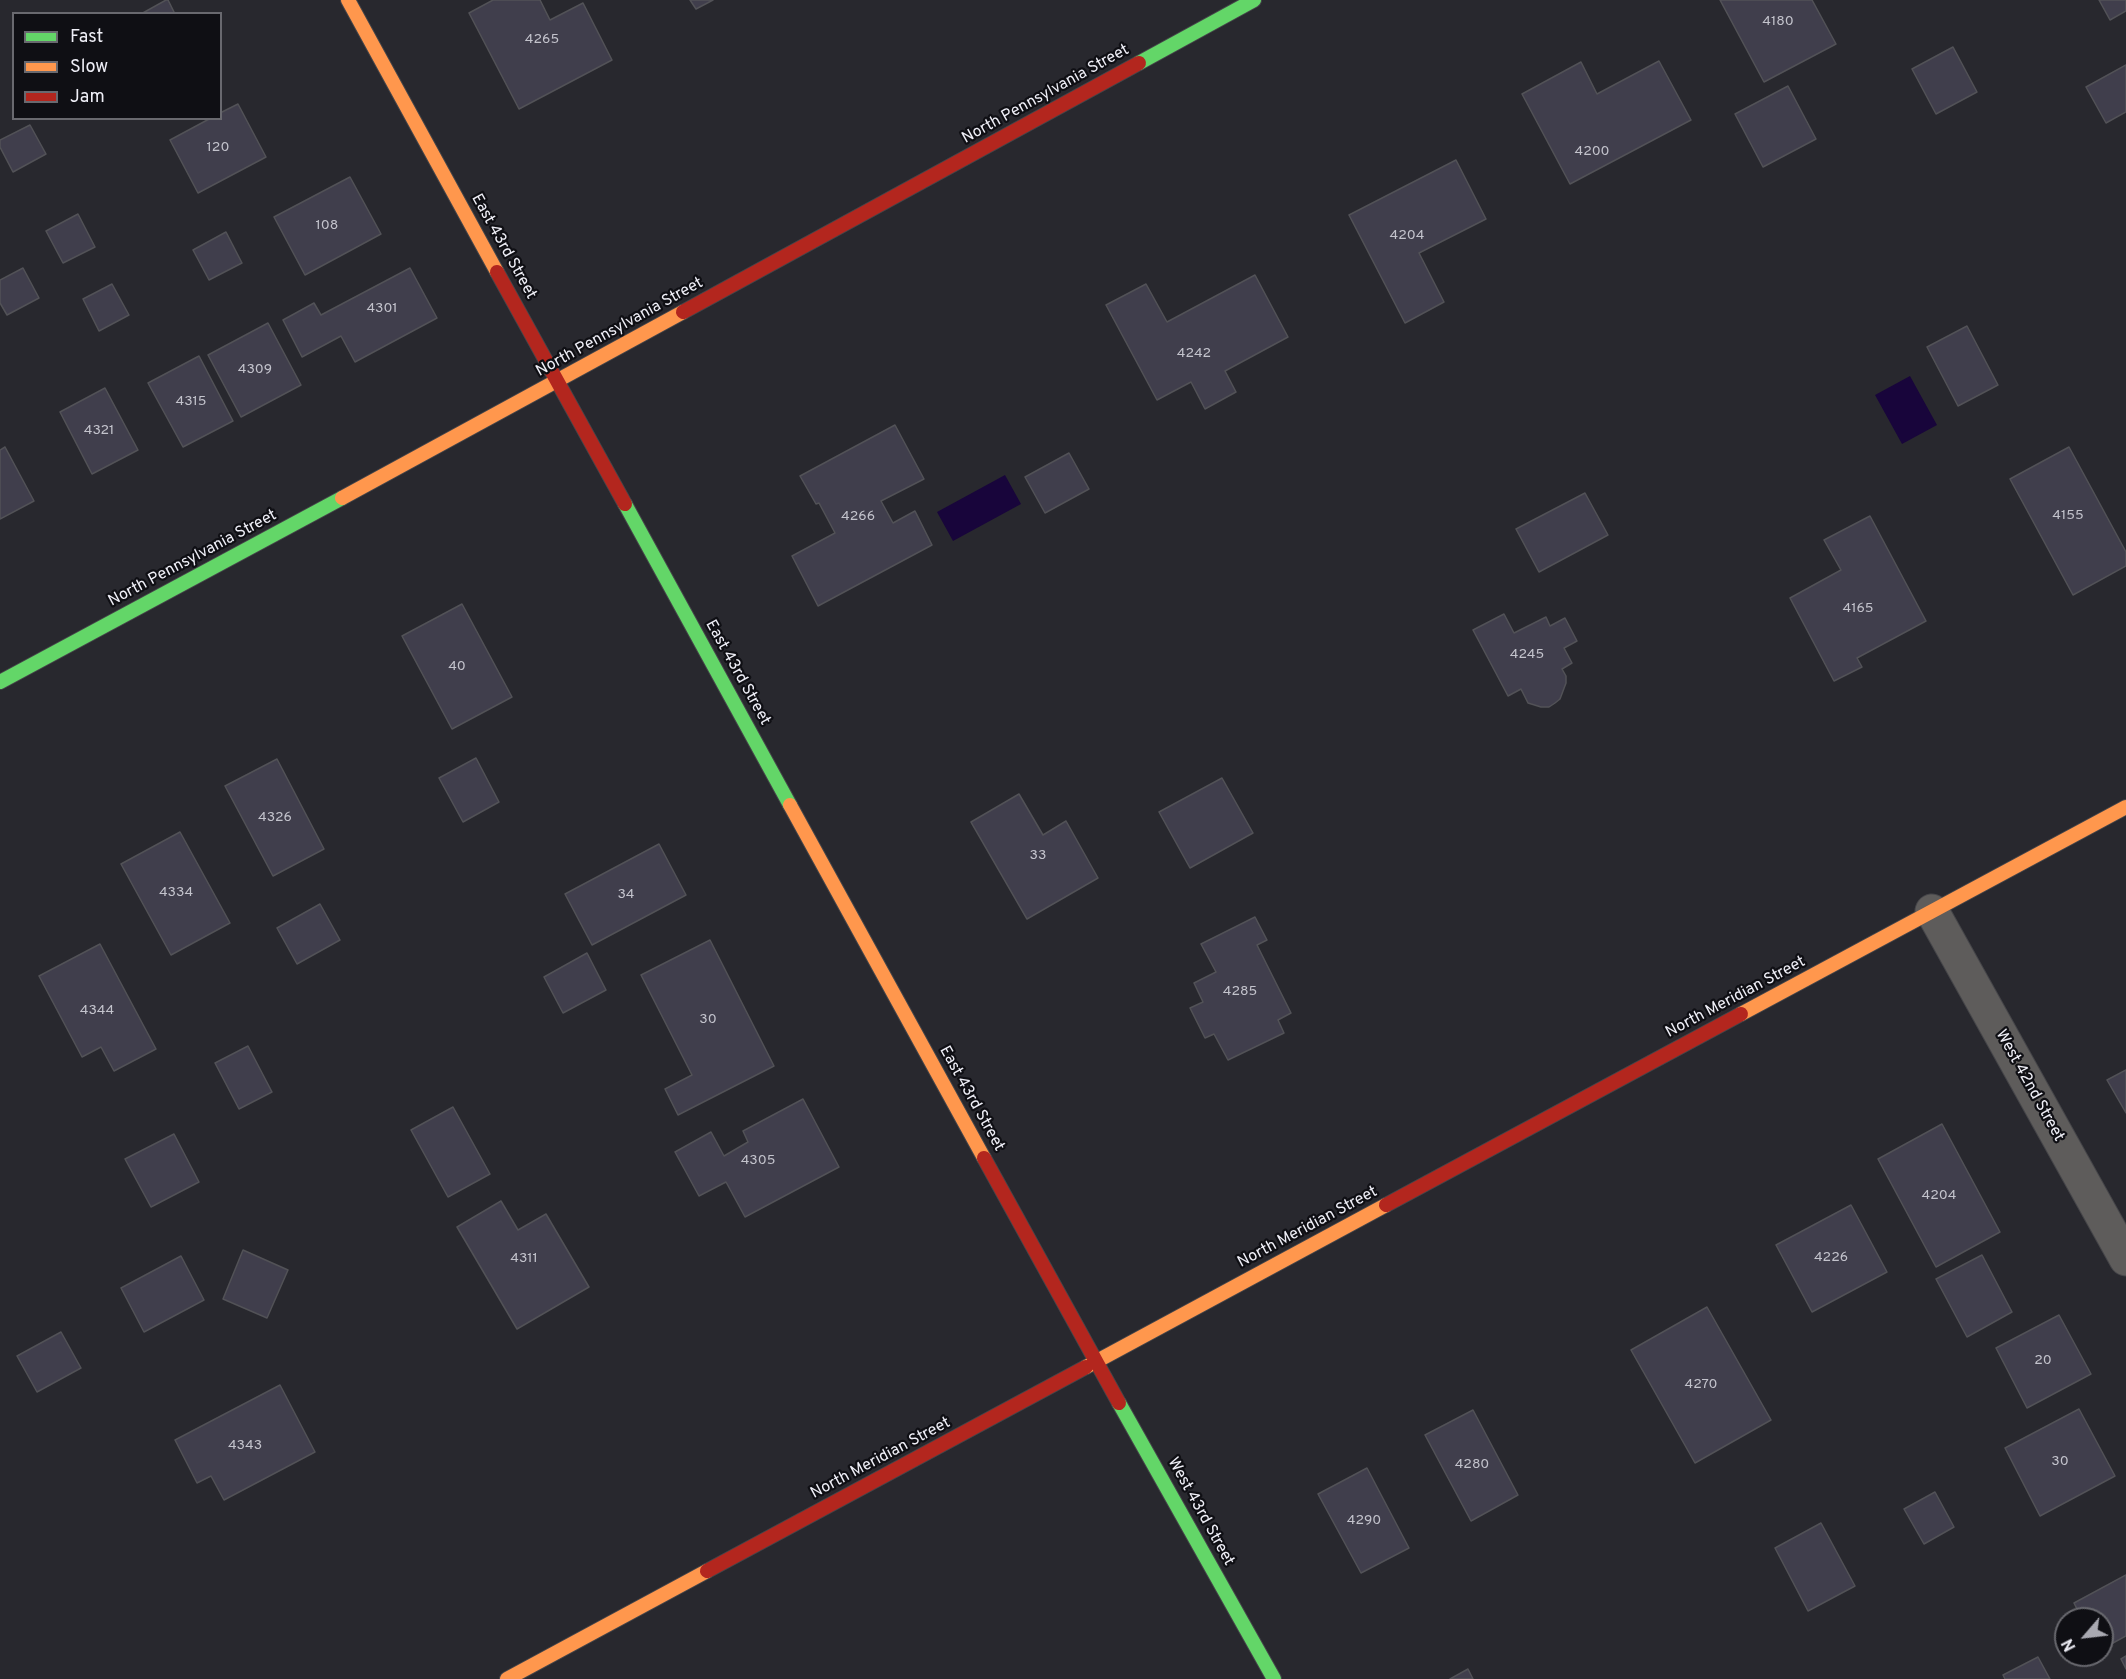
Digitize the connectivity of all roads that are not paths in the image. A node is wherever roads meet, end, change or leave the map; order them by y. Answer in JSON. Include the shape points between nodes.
{"nodes":[{"id":1,"x":348,"y":0,"type":"edge"},
{"id":2,"x":1254,"y":0,"type":"edge"},
{"id":3,"x":558,"y":381,"type":"junction"},
{"id":4,"x":0,"y":682,"type":"edge"},
{"id":5,"x":2126,"y":807,"type":"edge"},
{"id":6,"x":1932,"y":911,"type":"junction"},
{"id":7,"x":2126,"y":1260,"type":"edge"},
{"id":8,"x":1096,"y":1362,"type":"junction"},
{"id":9,"x":507,"y":1679,"type":"edge"},
{"id":10,"x":1274,"y":1679,"type":"edge"}],
"edges":[{"from":1,"to":3,"type":"street","name":"East 43rd Street"},
{"from":2,"to":3,"type":"street","name":"North Pennsylvania Street"},
{"from":3,"to":4,"type":"street","name":"North Pennsylvania Street"},
{"from":3,"to":8,"type":"street","name":"East 43rd Street"},
{"from":5,"to":6,"type":"street","name":"North Meridian Street"},
{"from":6,"to":7,"type":"street","name":"West 42nd Street"},
{"from":6,"to":8,"type":"street","name":"North Meridian Street"},
{"from":8,"to":9,"type":"street","name":"North Meridian Street"},
{"from":8,"to":10,"type":"street","name":"West 43rd Street"}]}
